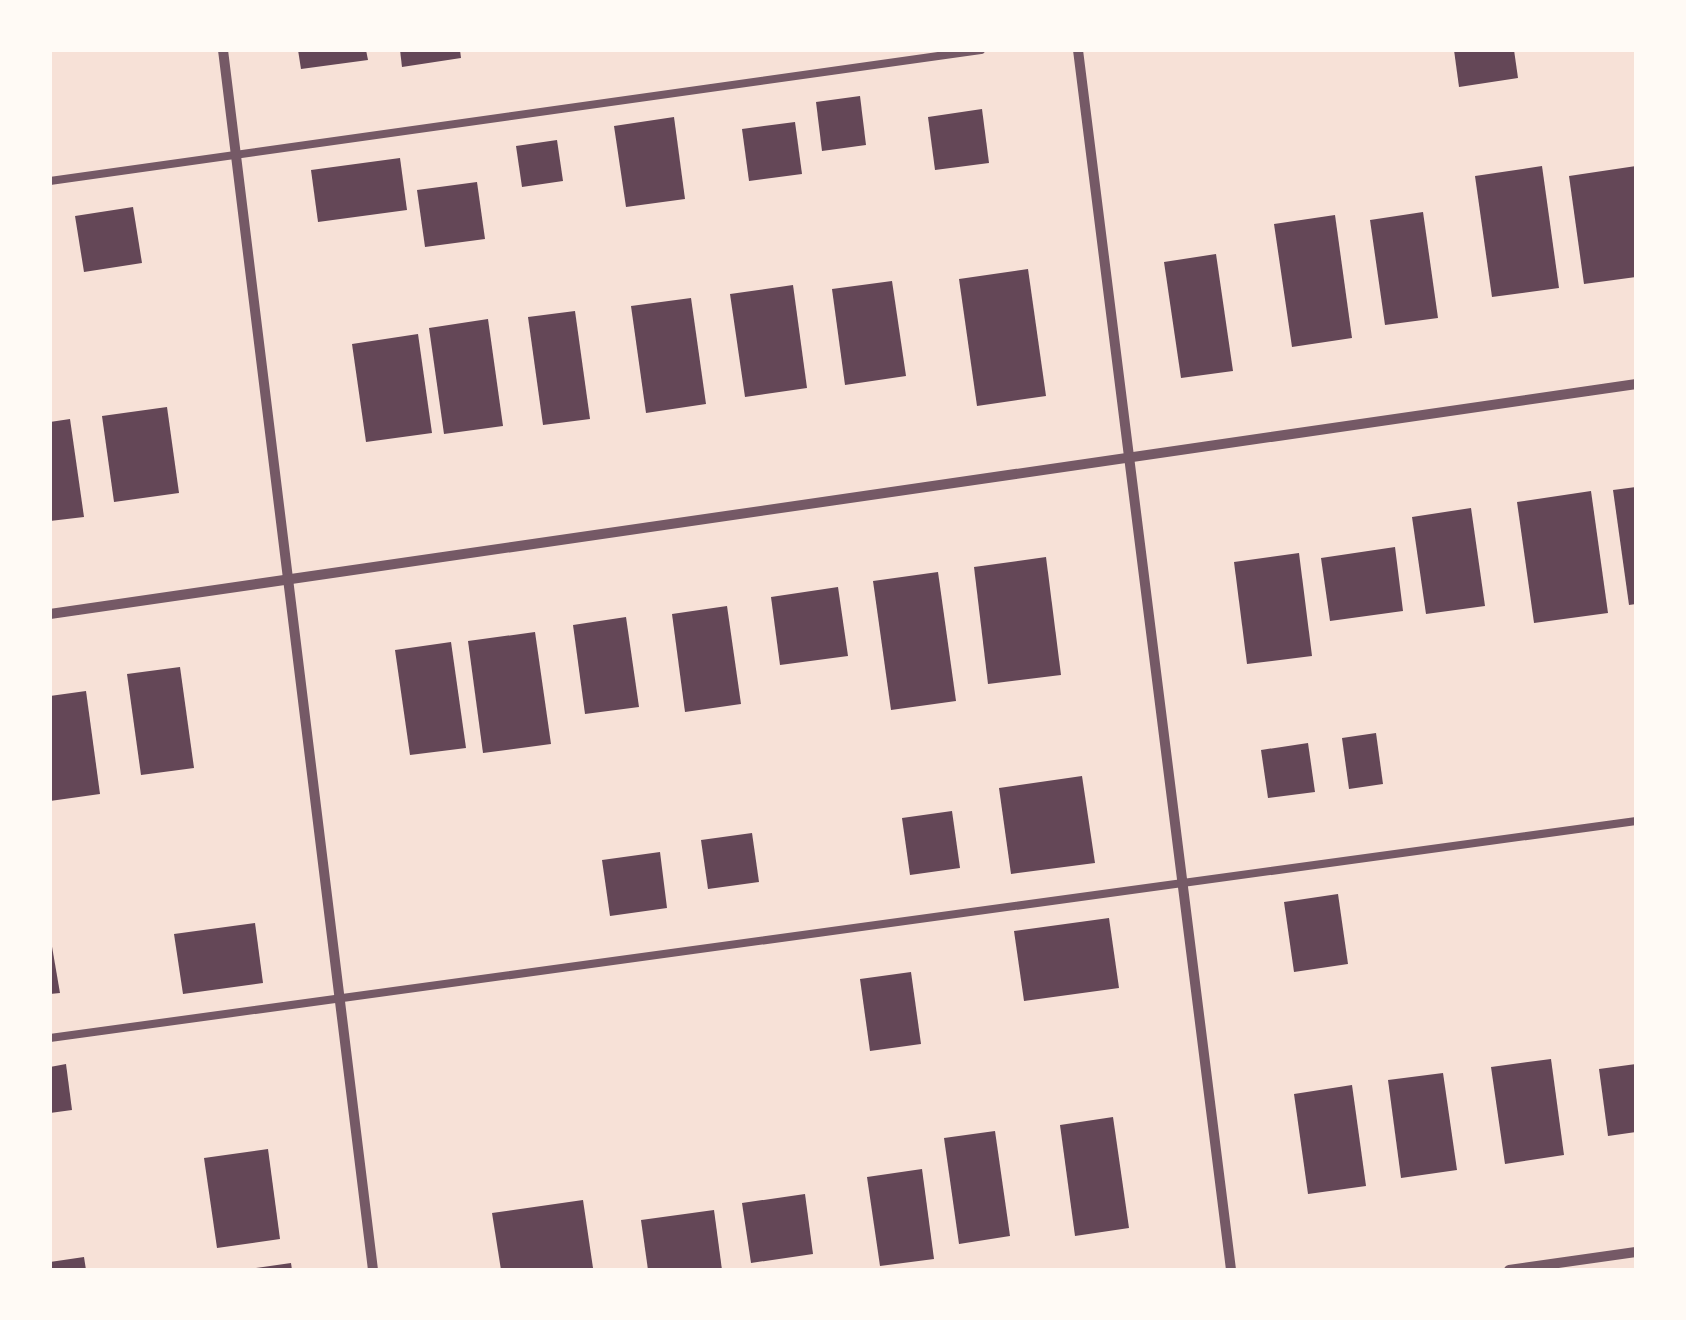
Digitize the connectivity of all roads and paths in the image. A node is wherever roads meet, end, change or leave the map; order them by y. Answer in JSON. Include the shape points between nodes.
{"nodes":[{"id":1,"x":223,"y":50,"type":"edge"},
{"id":2,"x":981,"y":50,"type":"edge"},
{"id":3,"x":1078,"y":50,"type":"edge"},
{"id":4,"x":235,"y":154,"type":"junction"},
{"id":5,"x":50,"y":181,"type":"edge"},
{"id":6,"x":1636,"y":384,"type":"edge"},
{"id":7,"x":1128,"y":456,"type":"junction"},
{"id":8,"x":287,"y":582,"type":"junction"},
{"id":9,"x":50,"y":614,"type":"edge"},
{"id":10,"x":1636,"y":821,"type":"edge"},
{"id":11,"x":1182,"y":884,"type":"junction"},
{"id":12,"x":339,"y":997,"type":"junction"},
{"id":13,"x":50,"y":1038,"type":"edge"},
{"id":14,"x":1636,"y":1252,"type":"edge"},
{"id":15,"x":373,"y":1270,"type":"edge"},
{"id":16,"x":1232,"y":1270,"type":"edge"},
{"id":17,"x":1509,"y":1270,"type":"edge"}],
"edges":[{"from":1,"to":4,"type":"street"},
{"from":2,"to":4,"type":"lane"},
{"from":3,"to":7,"type":"street"},
{"from":4,"to":5,"type":"lane"},
{"from":4,"to":8,"type":"street"},
{"from":6,"to":7,"type":"street"},
{"from":7,"to":8,"type":"street"},
{"from":7,"to":11,"type":"street"},
{"from":8,"to":9,"type":"street"},
{"from":8,"to":12,"type":"street"},
{"from":10,"to":11,"type":"lane"},
{"from":11,"to":12,"type":"lane"},
{"from":11,"to":16,"type":"street"},
{"from":12,"to":13,"type":"lane"},
{"from":12,"to":15,"type":"street"},
{"from":14,"to":17,"type":"street"}]}
